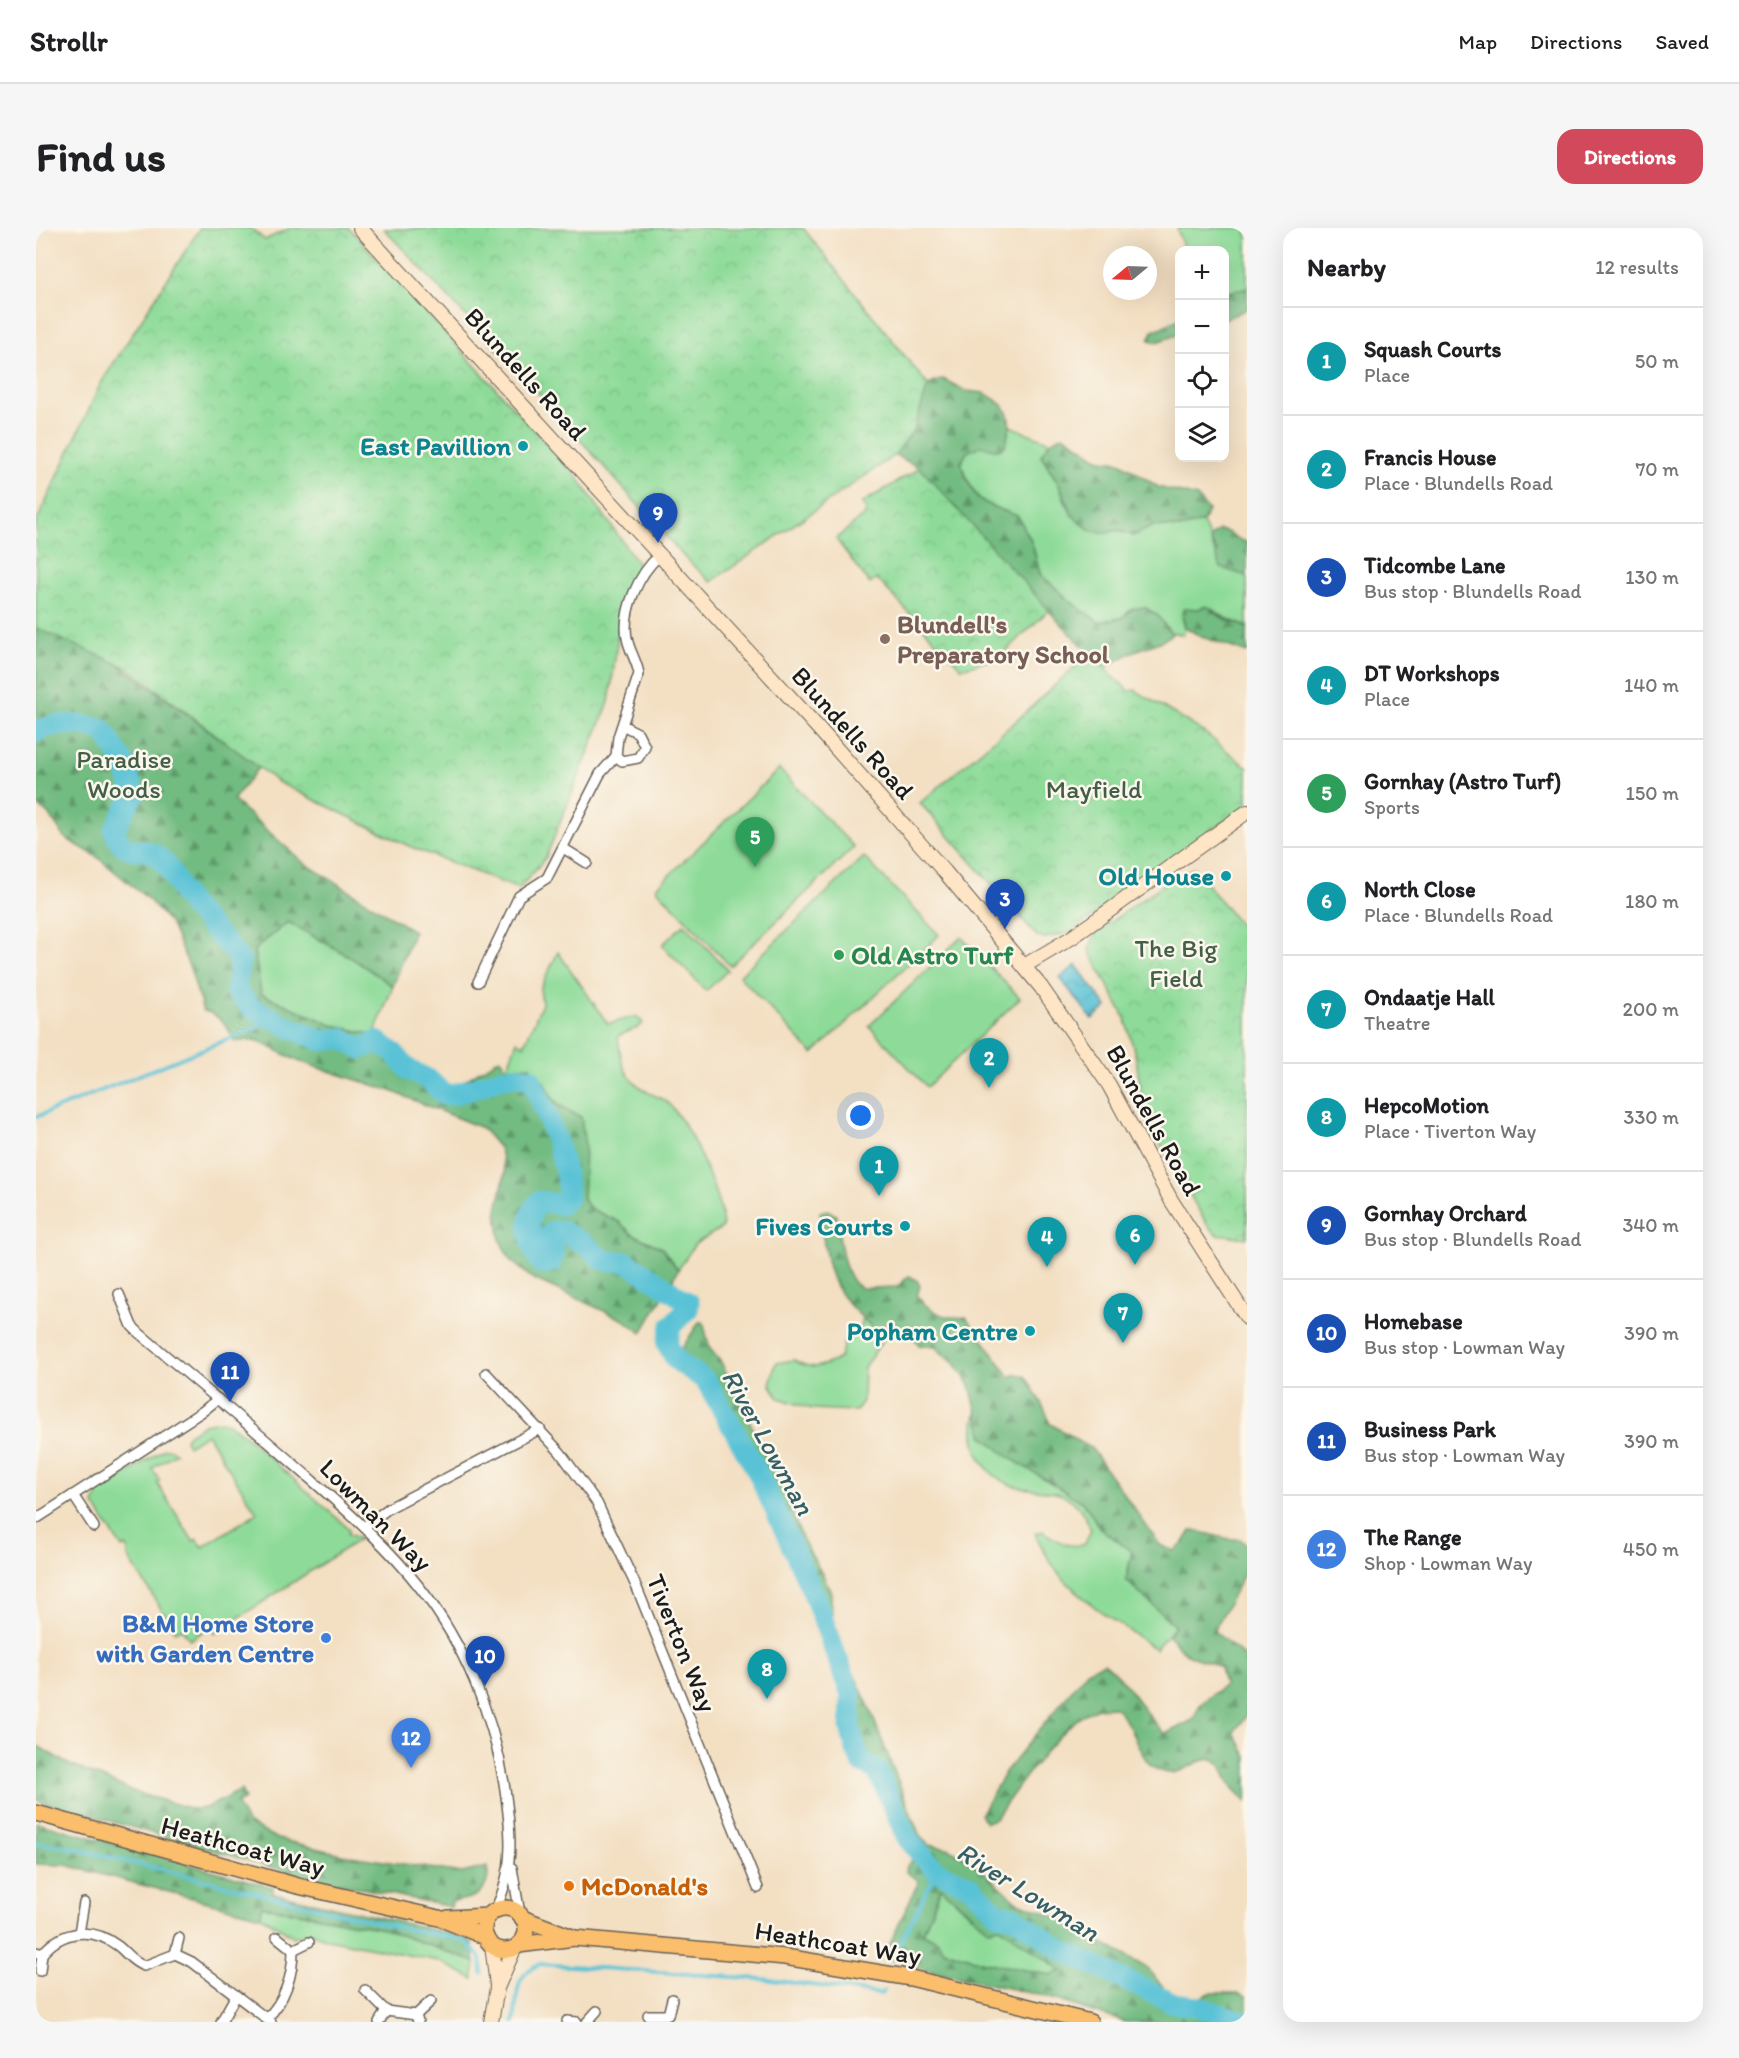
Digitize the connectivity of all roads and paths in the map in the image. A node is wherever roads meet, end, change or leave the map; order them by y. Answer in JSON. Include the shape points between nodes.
{"nodes":[{"id":1,"x":367,"y":230,"type":"edge"},
{"id":2,"x":659,"y":556,"type":"junction"},
{"id":3,"x":624,"y":726,"type":"junction"},
{"id":4,"x":616,"y":756,"type":"junction"},
{"id":5,"x":1247,"y":812,"type":"edge"},
{"id":6,"x":563,"y":848,"type":"junction"},
{"id":7,"x":587,"y":863,"type":"dead end"},
{"id":8,"x":1024,"y":966,"type":"junction"},
{"id":9,"x":478,"y":982,"type":"dead end"},
{"id":10,"x":119,"y":1294,"type":"dead end"},
{"id":11,"x":1247,"y":1318,"type":"edge"},
{"id":12,"x":486,"y":1373,"type":"dead end"},
{"id":13,"x":218,"y":1399,"type":"junction"},
{"id":14,"x":540,"y":1430,"type":"junction"},
{"id":15,"x":73,"y":1495,"type":"junction"},
{"id":16,"x":36,"y":1519,"type":"edge"},
{"id":17,"x":94,"y":1527,"type":"dead end"},
{"id":18,"x":364,"y":1527,"type":"junction"},
{"id":19,"x":36,"y":1813,"type":"edge"},
{"id":20,"x":511,"y":1862,"type":"junction"},
{"id":21,"x":758,"y":1888,"type":"dead end"},
{"id":22,"x":84,"y":1903,"type":"dead end"},
{"id":23,"x":492,"y":1913,"type":"junction"},
{"id":24,"x":521,"y":1916,"type":"junction"},
{"id":25,"x":439,"y":1918,"type":"junction"},
{"id":26,"x":79,"y":1933,"type":"junction"},
{"id":27,"x":277,"y":1937,"type":"dead end"},
{"id":28,"x":179,"y":1938,"type":"dead end"},
{"id":29,"x":574,"y":1938,"type":"junction"},
{"id":30,"x":489,"y":1941,"type":"junction"},
{"id":31,"x":309,"y":1942,"type":"dead end"},
{"id":32,"x":517,"y":1946,"type":"junction"},
{"id":33,"x":293,"y":1950,"type":"junction"},
{"id":34,"x":39,"y":1953,"type":"edge"},
{"id":35,"x":175,"y":1954,"type":"junction"},
{"id":36,"x":40,"y":1971,"type":"dead end"},
{"id":37,"x":497,"y":1988,"type":"junction"},
{"id":38,"x":365,"y":1990,"type":"dead end"},
{"id":39,"x":235,"y":1997,"type":"junction"},
{"id":40,"x":672,"y":1999,"type":"dead end"},
{"id":41,"x":431,"y":2001,"type":"dead end"},
{"id":42,"x":386,"y":2011,"type":"junction"},
{"id":43,"x":597,"y":2011,"type":"dead end"},
{"id":44,"x":648,"y":2015,"type":"dead end"},
{"id":45,"x":671,"y":2018,"type":"edge"},
{"id":46,"x":417,"y":2019,"type":"edge"},
{"id":47,"x":268,"y":2020,"type":"edge"},
{"id":48,"x":567,"y":2021,"type":"edge"},
{"id":49,"x":221,"y":2022,"type":"edge"},
{"id":50,"x":379,"y":2022,"type":"edge"},
{"id":51,"x":491,"y":2022,"type":"edge"},
{"id":52,"x":577,"y":2022,"type":"edge"},
{"id":53,"x":587,"y":2022,"type":"edge"},
{"id":54,"x":1090,"y":2022,"type":"edge"}],
"edges":[{"from":1,"to":2,"type":"street","name":"Blundells Road"},
{"from":2,"to":3,"type":"street","via":[[640,582],[627,621],[627,640],[639,674]]},
{"from":2,"to":8,"type":"street","name":"Blundells Road","via":[[819,729]]},
{"from":3,"to":4,"type":"street","via":[[615,747]]},
{"from":3,"to":4,"type":"street","via":[[638,733],[645,747],[638,758],[622,760]]},
{"from":4,"to":6,"type":"street","via":[[600,774]]},
{"from":5,"to":8,"type":"street","via":[[1071,938]]},
{"from":6,"to":7,"type":"street"},
{"from":6,"to":9,"type":"street","via":[[547,878],[519,896]]},
{"from":8,"to":11,"type":"street","name":"Blundells Road","via":[[1092,1057],[1171,1200]]},
{"from":10,"to":13,"type":"street","name":"Lowman Way","via":[[139,1334]]},
{"from":12,"to":14,"type":"street","name":"Tiverton Way"},
{"from":13,"to":15,"type":"street"},
{"from":13,"to":18,"type":"street","name":"Lowman Way"},
{"from":14,"to":18,"type":"street","via":[[389,1508]]},
{"from":14,"to":21,"type":"street","name":"Tiverton Way","via":[[585,1484],[622,1553]]},
{"from":15,"to":16,"type":"street"},
{"from":15,"to":17,"type":"street"},
{"from":18,"to":20,"type":"street","name":"Lowman Way","via":[[421,1589],[477,1688],[502,1769]]},
{"from":19,"to":25,"type":"main road","name":"Heathcoat Way","via":[[298,1887]]},
{"from":20,"to":23,"type":"street","name":"Lowman Way","via":[[501,1898]]},
{"from":20,"to":24,"type":"street","name":"Lowman Way"},
{"from":22,"to":26,"type":"street"},
{"from":23,"to":24,"type":"main road","via":[[507,1908]]},
{"from":23,"to":25,"type":"main road","name":"Heathcoat Way"},
{"from":23,"to":30,"type":"main road","via":[[484,1926]]},
{"from":24,"to":29,"type":"main road","name":"Heathcoat Way"},
{"from":24,"to":32,"type":"main road","via":[[526,1929]]},
{"from":25,"to":30,"type":"main road","name":"Heathcoat Way"},
{"from":26,"to":34,"type":"street","via":[[60,1938]]},
{"from":26,"to":35,"type":"street","via":[[111,1941],[144,1966]]},
{"from":27,"to":33,"type":"street"},
{"from":28,"to":35,"type":"street"},
{"from":29,"to":32,"type":"main road","name":"Heathcoat Way"},
{"from":29,"to":54,"type":"main road","name":"Heathcoat Way","via":[[839,1965],[968,1991]]},
{"from":30,"to":32,"type":"main road","via":[[503,1950]]},
{"from":30,"to":37,"type":"street"},
{"from":31,"to":33,"type":"street"},
{"from":32,"to":37,"type":"street"},
{"from":33,"to":47,"type":"street","via":[[286,1988]]},
{"from":34,"to":36,"type":"street"},
{"from":35,"to":39,"type":"street","via":[[192,1962]]},
{"from":37,"to":51,"type":"street"},
{"from":38,"to":42,"type":"street"},
{"from":39,"to":47,"type":"street"},
{"from":39,"to":49,"type":"street"},
{"from":40,"to":45,"type":"street"},
{"from":41,"to":46,"type":"street"},
{"from":42,"to":46,"type":"street"},
{"from":42,"to":50,"type":"street"},
{"from":43,"to":53,"type":"street"},
{"from":44,"to":45,"type":"street"},
{"from":48,"to":52,"type":"street"}]}
